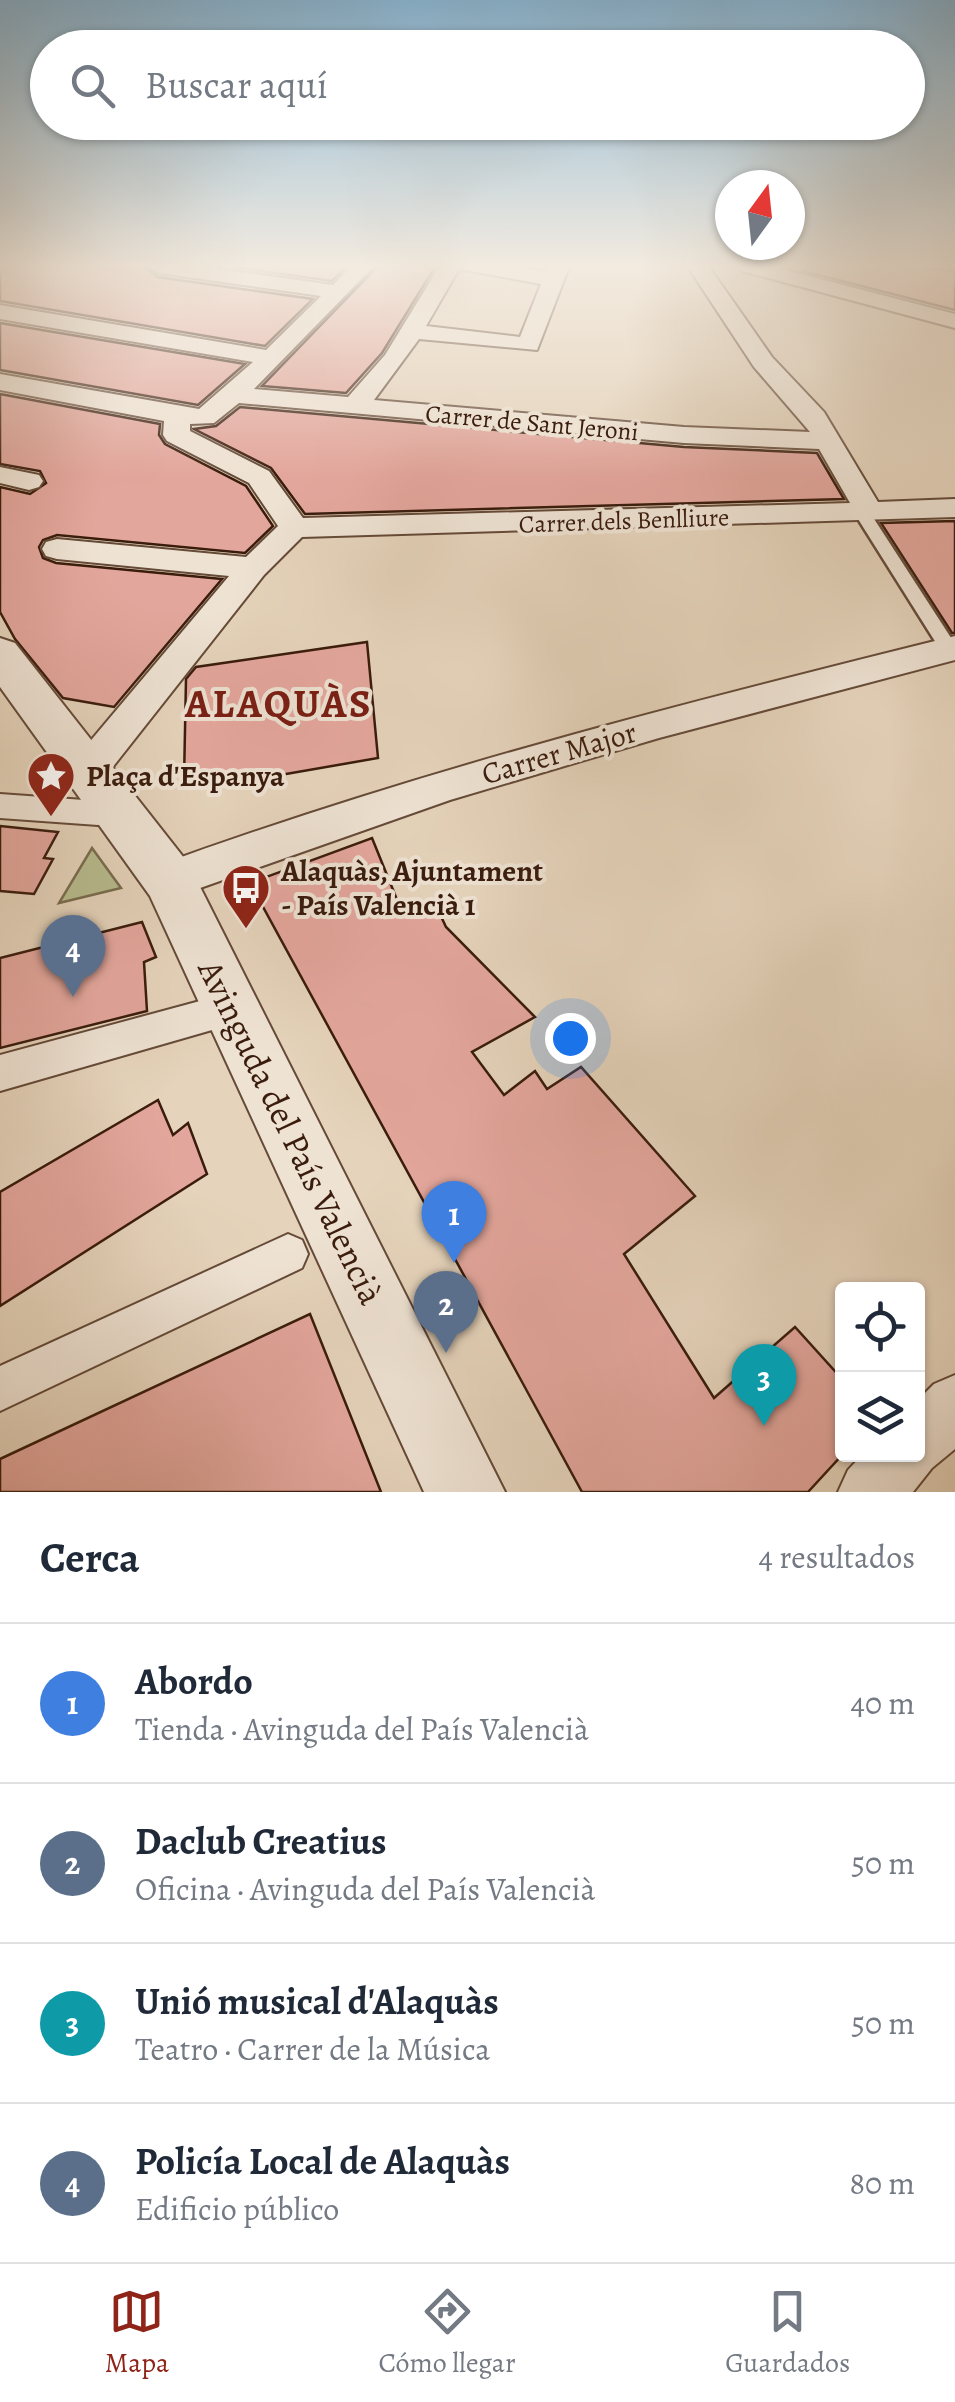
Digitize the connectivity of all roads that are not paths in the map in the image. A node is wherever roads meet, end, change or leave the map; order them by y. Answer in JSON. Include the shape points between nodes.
{"nodes":[{"id":1,"x":146,"y":337,"type":"edge"},
{"id":2,"x":293,"y":337,"type":"edge"},
{"id":3,"x":408,"y":337,"type":"edge"},
{"id":4,"x":458,"y":337,"type":"edge"},
{"id":5,"x":532,"y":337,"type":"edge"},
{"id":6,"x":745,"y":337,"type":"edge"},
{"id":7,"x":272,"y":358,"type":"junction"},
{"id":8,"x":12,"y":385,"type":"edge"},
{"id":9,"x":234,"y":395,"type":"junction"},
{"id":10,"x":354,"y":407,"type":"junction"},
{"id":11,"x":0,"y":408,"type":"edge"},
{"id":12,"x":177,"y":426,"type":"junction"},
{"id":13,"x":830,"y":441,"type":"junction"},
{"id":14,"x":0,"y":475,"type":"edge"},
{"id":15,"x":29,"y":481,"type":"dead end"},
{"id":16,"x":955,"y":508,"type":"edge"},
{"id":17,"x":866,"y":511,"type":"junction"},
{"id":18,"x":294,"y":528,"type":"junction"},
{"id":19,"x":57,"y":549,"type":"dead end"},
{"id":20,"x":253,"y":568,"type":"junction"},
{"id":21,"x":952,"y":649,"type":"edge"},
{"id":22,"x":8,"y":667,"type":"edge"},
{"id":23,"x":91,"y":791,"type":"junction"},
{"id":24,"x":0,"y":806,"type":"edge"},
{"id":25,"x":169,"y":880,"type":"junction"},
{"id":26,"x":200,"y":1018,"type":"dead end"},
{"id":27,"x":0,"y":1073,"type":"edge"},
{"id":28,"x":288,"y":1254,"type":"dead end"},
{"id":29,"x":0,"y":1389,"type":"edge"},
{"id":30,"x":955,"y":1405,"type":"edge"},
{"id":31,"x":925,"y":1436,"type":"edge"},
{"id":32,"x":898,"y":1462,"type":"edge"},
{"id":33,"x":465,"y":1492,"type":"edge"},
{"id":34,"x":870,"y":1492,"type":"edge"}],
"edges":[{"from":1,"to":7,"type":"street"},
{"from":2,"to":7,"type":"street"},
{"from":3,"to":10,"type":"street"},
{"from":4,"to":5,"type":"street","via":[[529,345]]},
{"from":6,"to":13,"type":"street"},
{"from":7,"to":9,"type":"street"},
{"from":8,"to":11,"type":"street"},
{"from":8,"to":12,"type":"street"},
{"from":9,"to":10,"type":"street","name":"Carrer de Sant Jeroni"},
{"from":9,"to":12,"type":"street","via":[[205,417]]},
{"from":10,"to":13,"type":"street","name":"Carrer de Sant Jeroni"},
{"from":12,"to":18,"type":"street","via":[[259,478]]},
{"from":13,"to":17,"type":"street"},
{"from":14,"to":15,"type":"street"},
{"from":16,"to":17,"type":"street","name":"Carrer dels Benlliure"},
{"from":17,"to":18,"type":"street","name":"Carrer dels Benlliure"},
{"from":17,"to":21,"type":"lane"},
{"from":18,"to":20,"type":"street"},
{"from":19,"to":20,"type":"street"},
{"from":20,"to":23,"type":"street","via":[[95,762]]},
{"from":21,"to":25,"type":"street","name":"Carrer Major","via":[[447,784]]},
{"from":22,"to":23,"type":"street","name":"Avinguda del País Valencià"},
{"from":23,"to":24,"type":"street"},
{"from":23,"to":25,"type":"street","name":"Avinguda del País Valencià"},
{"from":25,"to":33,"type":"street","name":"Avinguda del País Valencià"},
{"from":26,"to":27,"type":"street"},
{"from":28,"to":29,"type":"street"},
{"from":30,"to":31,"type":"street"},
{"from":32,"to":34,"type":"street"}]}
